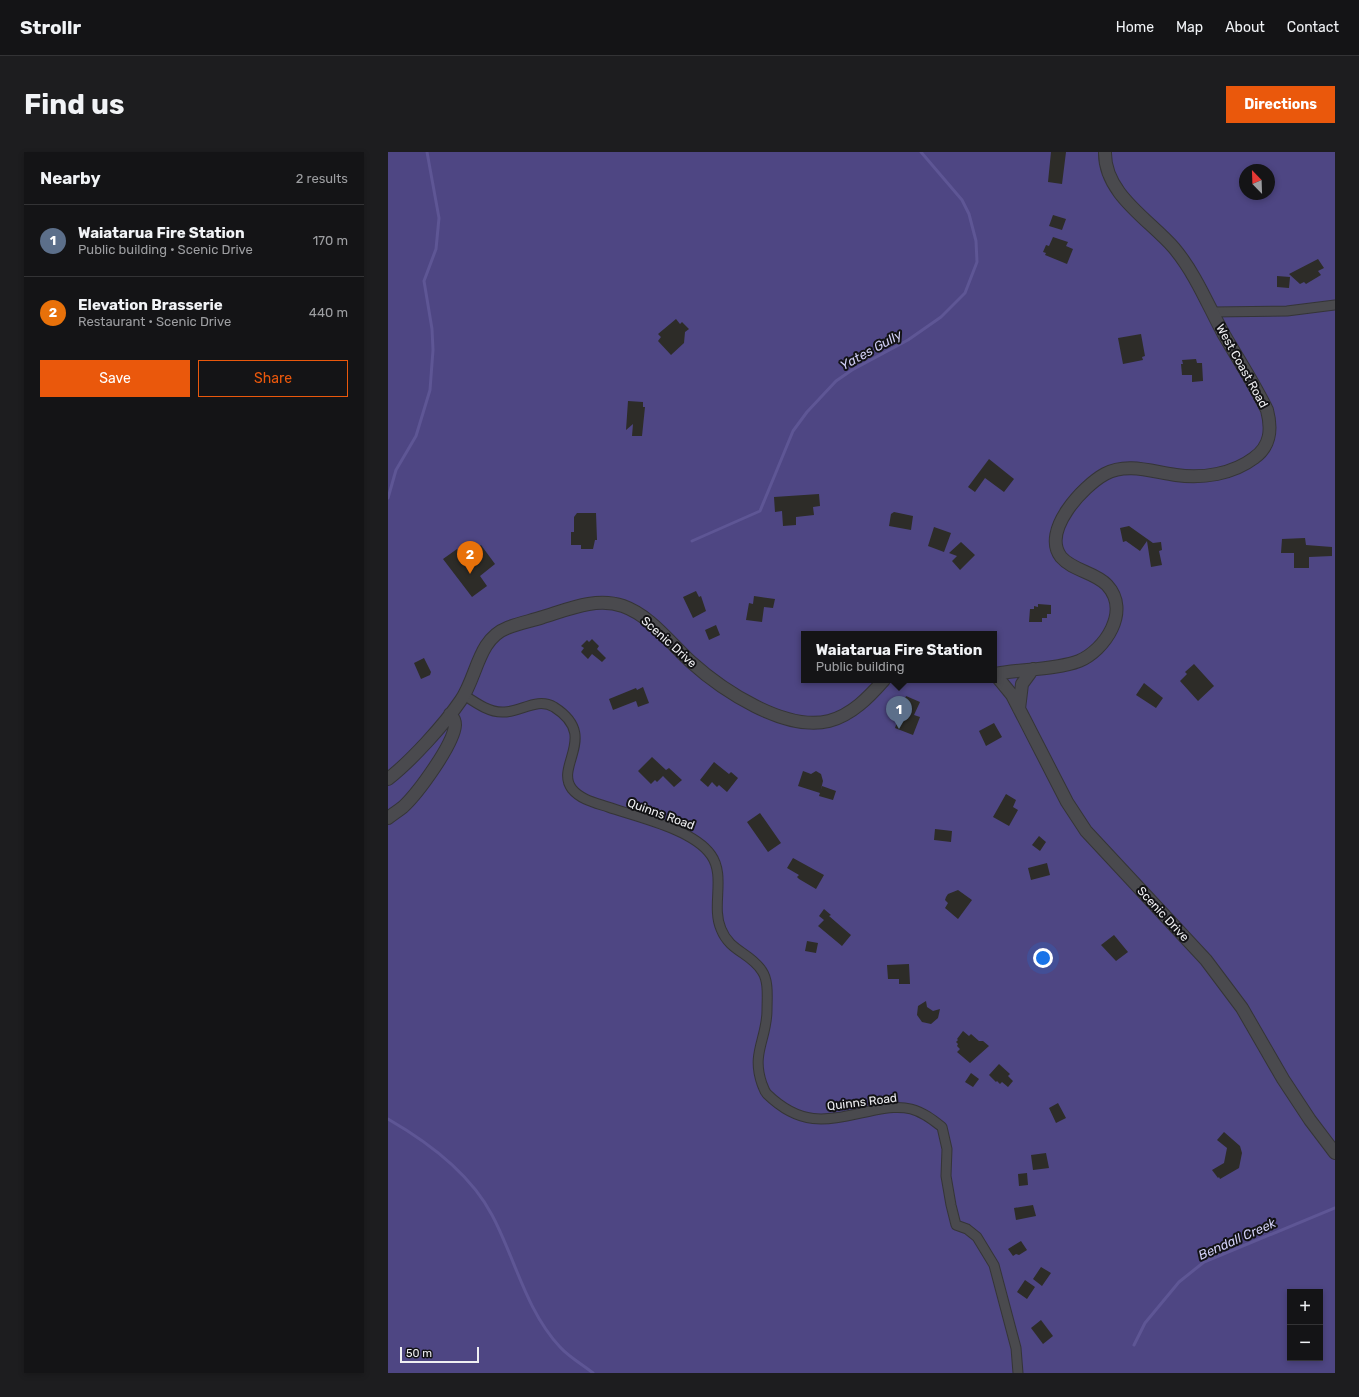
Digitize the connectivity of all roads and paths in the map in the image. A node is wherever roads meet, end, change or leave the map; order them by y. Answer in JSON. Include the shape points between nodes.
{"nodes":[{"id":1,"x":1105,"y":152,"type":"edge"},
{"id":2,"x":1335,"y":305,"type":"edge"},
{"id":3,"x":1212,"y":312,"type":"junction"},
{"id":4,"x":1033,"y":669,"type":"junction"},
{"id":5,"x":997,"y":674,"type":"edge"},
{"id":6,"x":997,"y":676,"type":"edge"},
{"id":7,"x":881,"y":683,"type":"edge"},
{"id":8,"x":464,"y":695,"type":"junction"},
{"id":9,"x":1019,"y":709,"type":"junction"},
{"id":10,"x":450,"y":714,"type":"junction"},
{"id":11,"x":388,"y":779,"type":"edge"},
{"id":12,"x":388,"y":818,"type":"edge"},
{"id":13,"x":1335,"y":1153,"type":"edge"},
{"id":14,"x":1018,"y":1373,"type":"edge"}],
"edges":[{"from":1,"to":3,"type":"main road","name":"West Coast Road","via":[[1106,165],[1113,183],[1175,249]]},
{"from":2,"to":3,"type":"street","via":[[1287,311]]},
{"from":3,"to":4,"type":"main road","name":"West Coast Road","via":[[1267,410],[1271,426],[1268,441],[1258,455],[1222,473],[1188,476],[1142,469],[1123,469],[1106,474],[1091,485],[1062,519],[1055,541],[1061,557],[1096,576],[1108,586],[1115,599],[1113,628],[1103,644],[1087,657]]},
{"from":4,"to":5,"type":"main road","name":"West Coast Road"},
{"from":4,"to":9,"type":"main road","via":[[1022,684]]},
{"from":6,"to":9,"type":"main road","name":"Scenic Drive","via":[[1012,695]]},
{"from":7,"to":8,"type":"main road","name":"Scenic Drive","via":[[858,706],[839,717],[820,722],[789,718],[750,703],[717,684],[634,611],[623,606],[599,602],[500,632],[493,637],[483,652]]},
{"from":8,"to":10,"type":"main road","name":"Scenic Drive"},
{"from":8,"to":14,"type":"street","name":"Quinns Road","via":[[475,703],[498,712],[541,704],[554,707],[568,719],[575,733],[576,745],[568,771],[573,790],[589,801],[681,832],[700,842],[712,856],[718,873],[720,928],[728,944],[748,957],[763,972],[767,989],[767,1024],[758,1052],[758,1070],[765,1093],[800,1117],[845,1118],[893,1107],[912,1109],[942,1127],[947,1150],[948,1190],[956,1225],[977,1237],[994,1265],[1016,1348]]},
{"from":9,"to":13,"type":"main road","name":"Scenic Drive","via":[[1067,802],[1086,831],[1206,960],[1242,1008],[1310,1120]]},
{"from":10,"to":11,"type":"main road","name":"Scenic Drive","via":[[411,758]]},
{"from":10,"to":12,"type":"main road","via":[[455,721],[455,727],[439,760],[403,807]]}]}
